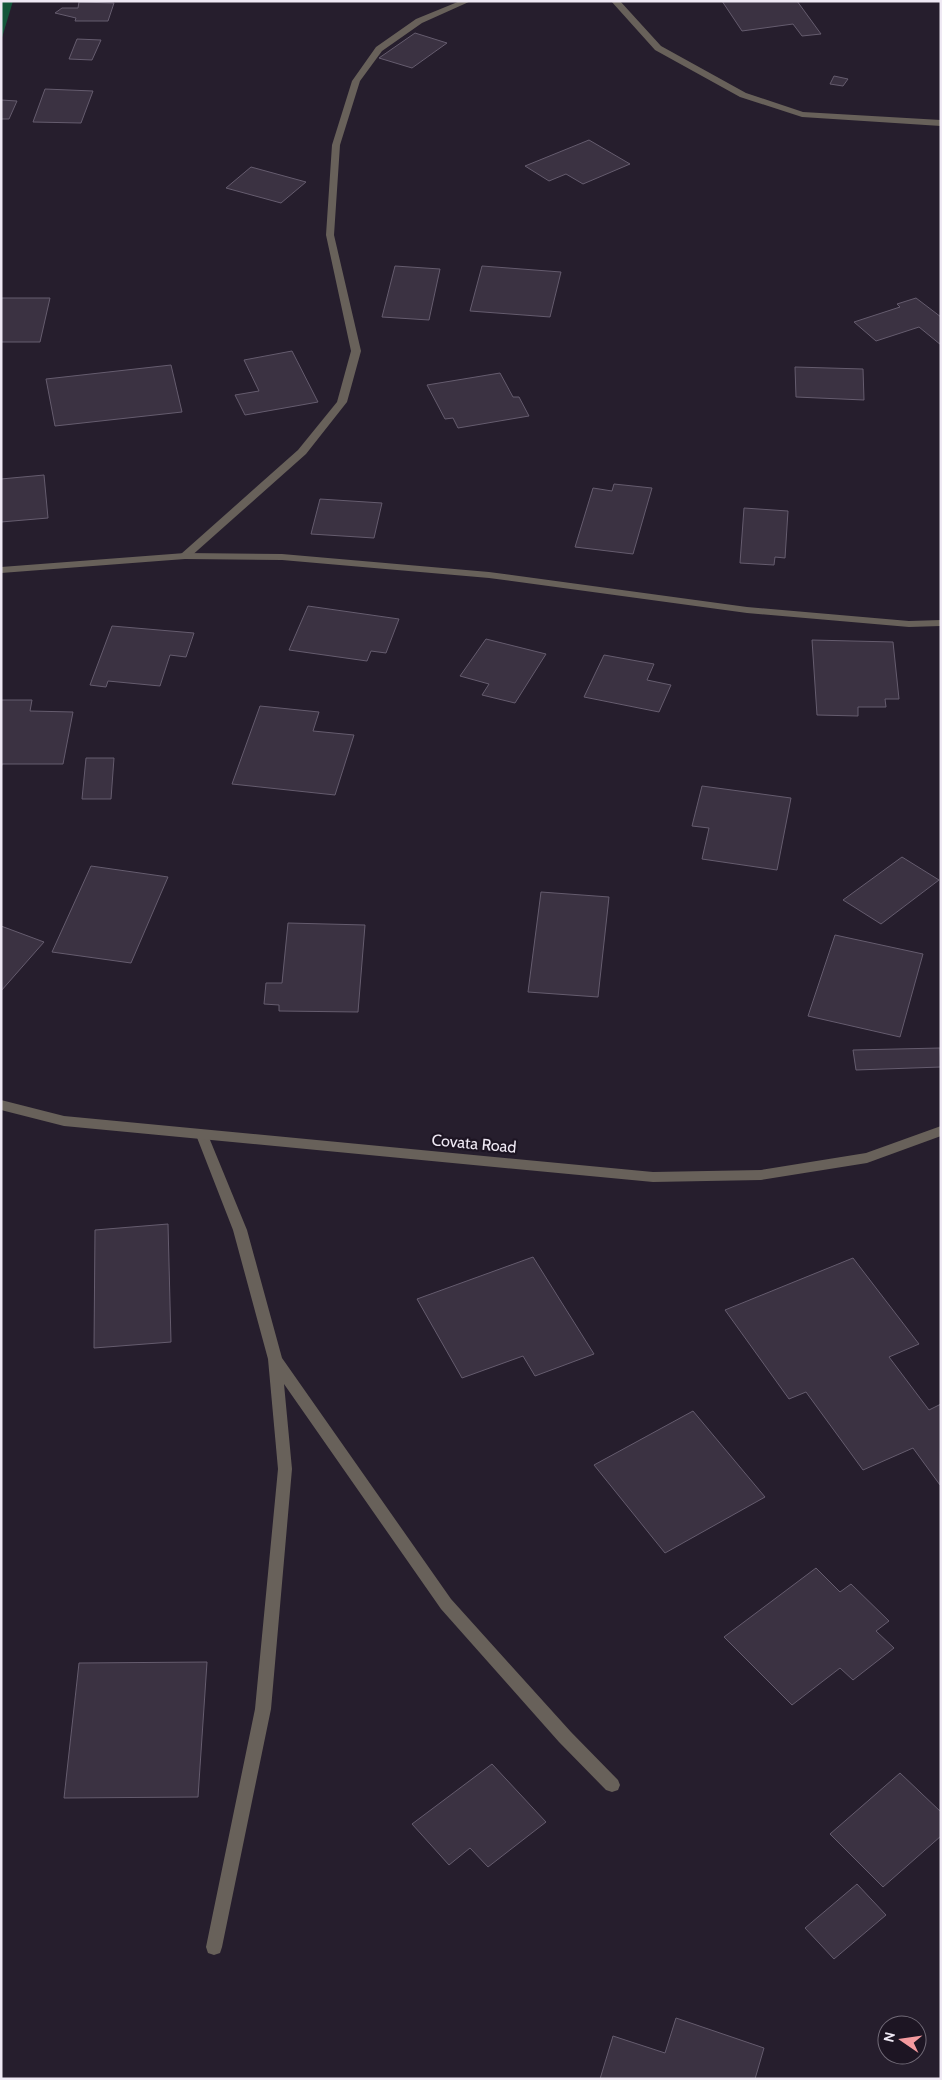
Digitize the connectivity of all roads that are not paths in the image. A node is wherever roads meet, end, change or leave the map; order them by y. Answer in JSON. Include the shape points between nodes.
{"nodes":[{"id":1,"x":468,"y":1,"type":"edge"},
{"id":2,"x":615,"y":1,"type":"edge"},
{"id":3,"x":941,"y":123,"type":"edge"},
{"id":4,"x":185,"y":556,"type":"junction"},
{"id":5,"x":1,"y":570,"type":"edge"},
{"id":6,"x":941,"y":623,"type":"edge"},
{"id":7,"x":1,"y":1105,"type":"edge"},
{"id":8,"x":941,"y":1131,"type":"edge"},
{"id":9,"x":202,"y":1135,"type":"junction"},
{"id":10,"x":275,"y":1359,"type":"junction"},
{"id":11,"x":612,"y":1785,"type":"dead end"},
{"id":12,"x":214,"y":1947,"type":"dead end"}],
"edges":[{"from":1,"to":4,"type":"street","via":[[419,22],[379,49],[356,81],[336,145],[330,235],[356,351],[342,402],[302,452]]},
{"from":2,"to":3,"type":"street","via":[[658,48],[743,95],[802,114]]},
{"from":4,"to":5,"type":"street"},
{"from":4,"to":6,"type":"street","via":[[282,557],[489,575],[747,610],[909,624]]},
{"from":7,"to":9,"type":"street","name":"Covata Road","via":[[64,1121]]},
{"from":8,"to":9,"type":"street","name":"Covata Road","via":[[867,1158],[761,1175],[653,1177]]},
{"from":9,"to":10,"type":"street","via":[[240,1230]]},
{"from":10,"to":11,"type":"street","via":[[446,1604]]},
{"from":10,"to":12,"type":"street","via":[[285,1469],[263,1709]]}]}
